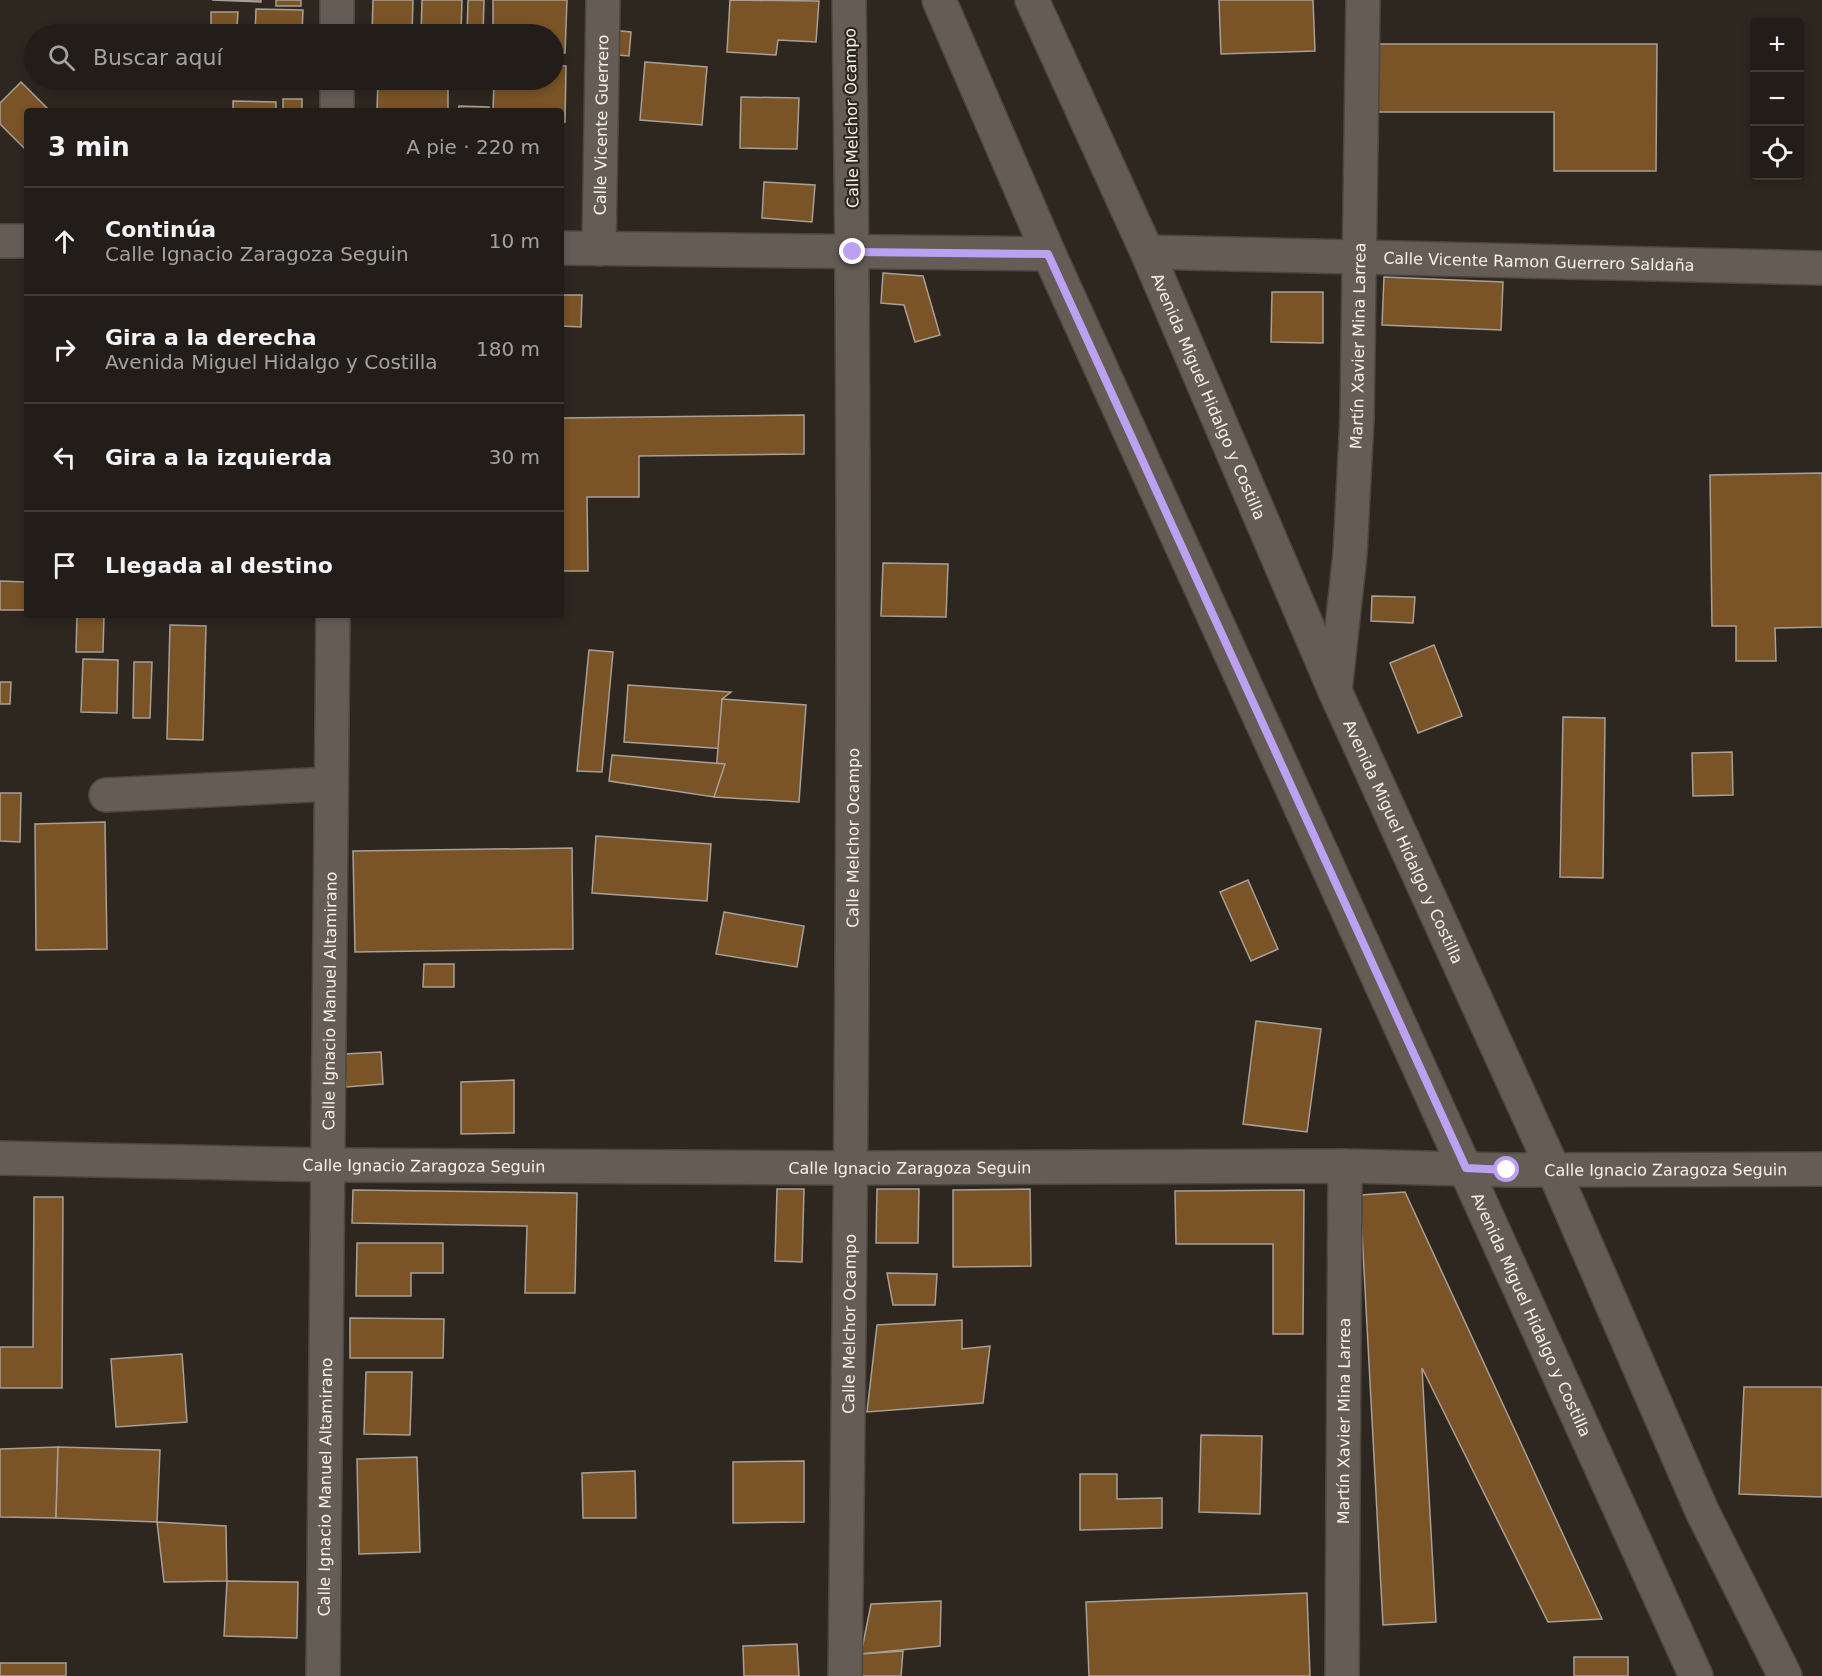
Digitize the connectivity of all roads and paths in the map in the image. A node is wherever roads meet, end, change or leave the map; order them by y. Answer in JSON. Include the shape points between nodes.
{"nodes":[{"id":1,"x":337,"y":0,"type":"edge"},
{"id":2,"x":603,"y":0,"type":"edge"},
{"id":3,"x":849,"y":0,"type":"edge"},
{"id":4,"x":939,"y":0,"type":"edge"},
{"id":5,"x":1032,"y":0,"type":"edge"},
{"id":6,"x":1363,"y":0,"type":"edge"},
{"id":7,"x":337,"y":24,"type":"edge"},
{"id":8,"x":337,"y":90,"type":"edge"},
{"id":9,"x":337,"y":108,"type":"edge"},
{"id":10,"x":0,"y":241,"type":"edge"},
{"id":11,"x":24,"y":241,"type":"edge"},
{"id":12,"x":564,"y":248,"type":"edge"},
{"id":13,"x":600,"y":249,"type":"junction"},
{"id":14,"x":853,"y":252,"type":"junction"},
{"id":15,"x":1147,"y":252,"type":"junction"},
{"id":16,"x":1048,"y":254,"type":"junction"},
{"id":17,"x":1359,"y":256,"type":"junction"},
{"id":18,"x":1822,"y":268,"type":"edge"},
{"id":19,"x":333,"y":618,"type":"edge"},
{"id":20,"x":1335,"y":691,"type":"junction"},
{"id":21,"x":331,"y":784,"type":"junction"},
{"id":22,"x":106,"y":795,"type":"dead end"},
{"id":23,"x":0,"y":1158,"type":"edge"},
{"id":24,"x":328,"y":1165,"type":"junction"},
{"id":25,"x":1345,"y":1166,"type":"junction"},
{"id":26,"x":851,"y":1168,"type":"junction"},
{"id":27,"x":1466,"y":1168,"type":"junction"},
{"id":28,"x":1553,"y":1169,"type":"junction"},
{"id":29,"x":1822,"y":1169,"type":"edge"},
{"id":30,"x":323,"y":1676,"type":"edge"},
{"id":31,"x":845,"y":1676,"type":"edge"},
{"id":32,"x":1342,"y":1676,"type":"edge"},
{"id":33,"x":1696,"y":1676,"type":"edge"},
{"id":34,"x":1785,"y":1676,"type":"edge"}],
"edges":[{"from":1,"to":7,"type":"street"},
{"from":2,"to":13,"type":"street","name":"Calle Vicente Guerrero"},
{"from":3,"to":14,"type":"street","name":"Calle Melchor Ocampo"},
{"from":4,"to":16,"type":"street","name":"Avenida Miguel Hidalgo y Costilla"},
{"from":5,"to":15,"type":"street","name":"Avenida Miguel Hidalgo y Costilla"},
{"from":6,"to":17,"type":"street","name":"Martín Xavier Mina Larrea"},
{"from":8,"to":9,"type":"street"},
{"from":10,"to":11,"type":"street"},
{"from":12,"to":13,"type":"street"},
{"from":13,"to":14,"type":"street"},
{"from":14,"to":16,"type":"street"},
{"from":14,"to":26,"type":"street","name":"Calle Melchor Ocampo"},
{"from":15,"to":17,"type":"street","name":"Calle Vicente Ramon Guerrero Saldaña"},
{"from":15,"to":20,"type":"street","name":"Avenida Miguel Hidalgo y Costilla"},
{"from":16,"to":27,"type":"street","name":"Avenida Miguel Hidalgo y Costilla"},
{"from":17,"to":18,"type":"street","name":"Calle Vicente Ramon Guerrero Saldaña"},
{"from":17,"to":20,"type":"street","name":"Martín Xavier Mina Larrea","via":[[1350,554]]},
{"from":19,"to":21,"type":"street","name":"Calle Ignacio Manuel Altamirano"},
{"from":20,"to":28,"type":"street","name":"Avenida Miguel Hidalgo y Costilla"},
{"from":21,"to":22,"type":"street"},
{"from":21,"to":24,"type":"street","name":"Calle Ignacio Manuel Altamirano"},
{"from":23,"to":24,"type":"street","name":"Calle Ignacio Zaragoza Seguin"},
{"from":24,"to":26,"type":"street","name":"Calle Ignacio Zaragoza Seguin"},
{"from":24,"to":30,"type":"street","name":"Calle Ignacio Manuel Altamirano"},
{"from":25,"to":26,"type":"street","name":"Calle Ignacio Zaragoza Seguin"},
{"from":25,"to":27,"type":"street","name":"Calle Ignacio Zaragoza Seguin"},
{"from":25,"to":32,"type":"street","name":"Martín Xavier Mina Larrea"},
{"from":26,"to":31,"type":"street","name":"Calle Melchor Ocampo"},
{"from":27,"to":28,"type":"street","name":"Calle Ignacio Zaragoza Seguin"},
{"from":27,"to":33,"type":"street","name":"Avenida Miguel Hidalgo y Costilla"},
{"from":28,"to":29,"type":"street","name":"Calle Ignacio Zaragoza Seguin"},
{"from":28,"to":34,"type":"street","name":"Avenida Miguel Hidalgo y Costilla","via":[[1702,1511]]}]}
